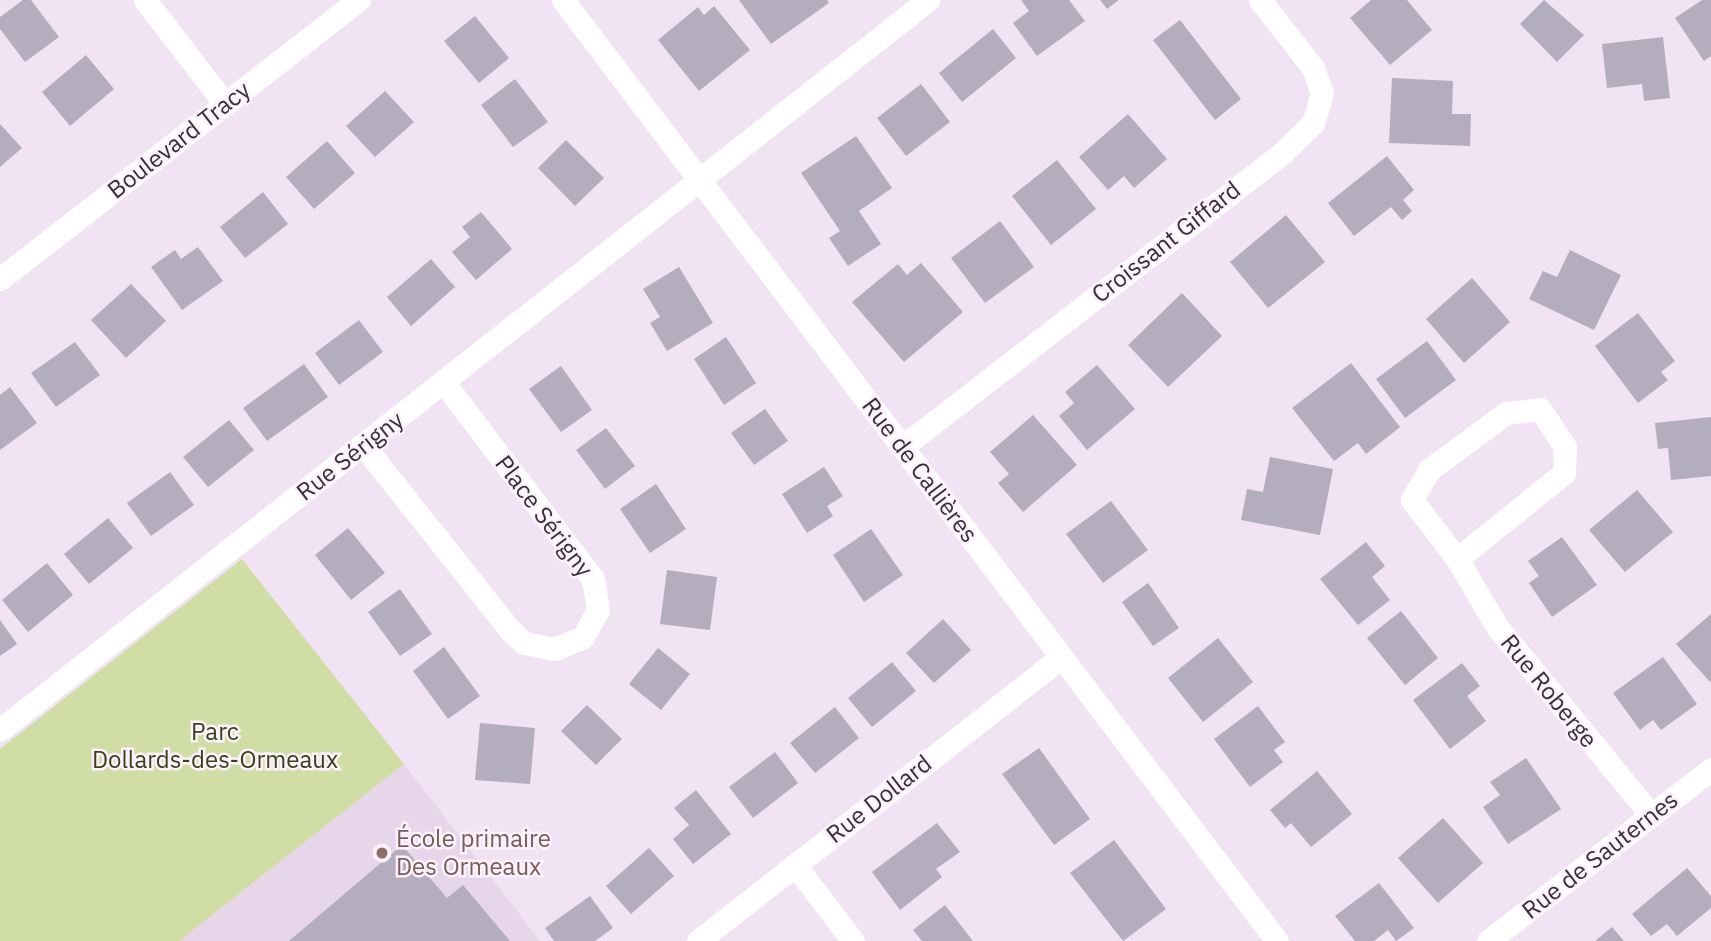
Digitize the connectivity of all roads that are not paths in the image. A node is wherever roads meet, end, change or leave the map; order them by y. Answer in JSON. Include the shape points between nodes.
{"nodes":[{"id":1,"x":145,"y":0,"type":"edge"},
{"id":2,"x":359,"y":0,"type":"edge"},
{"id":3,"x":563,"y":0,"type":"edge"},
{"id":4,"x":928,"y":0,"type":"edge"},
{"id":5,"x":1260,"y":0,"type":"edge"},
{"id":6,"x":225,"y":104,"type":"junction"},
{"id":7,"x":700,"y":180,"type":"junction"},
{"id":8,"x":0,"y":279,"type":"edge"},
{"id":9,"x":444,"y":383,"type":"junction"},
{"id":10,"x":363,"y":445,"type":"junction"},
{"id":11,"x":902,"y":447,"type":"junction"},
{"id":12,"x":1457,"y":559,"type":"junction"},
{"id":13,"x":1061,"y":657,"type":"junction"},
{"id":14,"x":0,"y":730,"type":"edge"},
{"id":15,"x":1711,"y":769,"type":"edge"},
{"id":16,"x":1651,"y":815,"type":"junction"},
{"id":17,"x":795,"y":865,"type":"junction"},
{"id":18,"x":698,"y":941,"type":"edge"},
{"id":19,"x":853,"y":941,"type":"edge"},
{"id":20,"x":1277,"y":941,"type":"edge"},
{"id":21,"x":1488,"y":941,"type":"edge"}],
"edges":[{"from":1,"to":6,"type":"street"},
{"from":2,"to":6,"type":"street","name":"Boulevard Tracy"},
{"from":3,"to":7,"type":"street","name":"Rue de Callières"},
{"from":4,"to":7,"type":"street"},
{"from":5,"to":11,"type":"street","name":"Croissant Giffard","via":[[1313,68],[1322,93],[1313,123],[1283,152]]},
{"from":6,"to":8,"type":"street","name":"Boulevard Tracy"},
{"from":7,"to":9,"type":"street","name":"Rue Sérigny"},
{"from":7,"to":11,"type":"street","name":"Rue de Callières"},
{"from":9,"to":10,"type":"street","name":"Rue Sérigny"},
{"from":9,"to":10,"type":"street","name":"Place Sérigny","via":[[593,579],[598,610],[583,637],[569,646],[546,649],[524,643]]},
{"from":10,"to":14,"type":"street","name":"Rue Sérigny"},
{"from":11,"to":13,"type":"street","name":"Rue de Callières"},
{"from":12,"to":12,"type":"street","name":"Rue Roberge","via":[[1564,473],[1565,447],[1540,409],[1506,413],[1429,470],[1412,500]]},
{"from":12,"to":16,"type":"street","name":"Rue Roberge","via":[[1498,628]]},
{"from":13,"to":17,"type":"street","name":"Rue Dollard"},
{"from":13,"to":20,"type":"street","name":"Rue de Callières"},
{"from":15,"to":16,"type":"street","name":"Rue de Sauternes"},
{"from":16,"to":21,"type":"street","name":"Rue de Sauternes"},
{"from":17,"to":18,"type":"street","name":"Rue Dollard"},
{"from":17,"to":19,"type":"street"}]}
